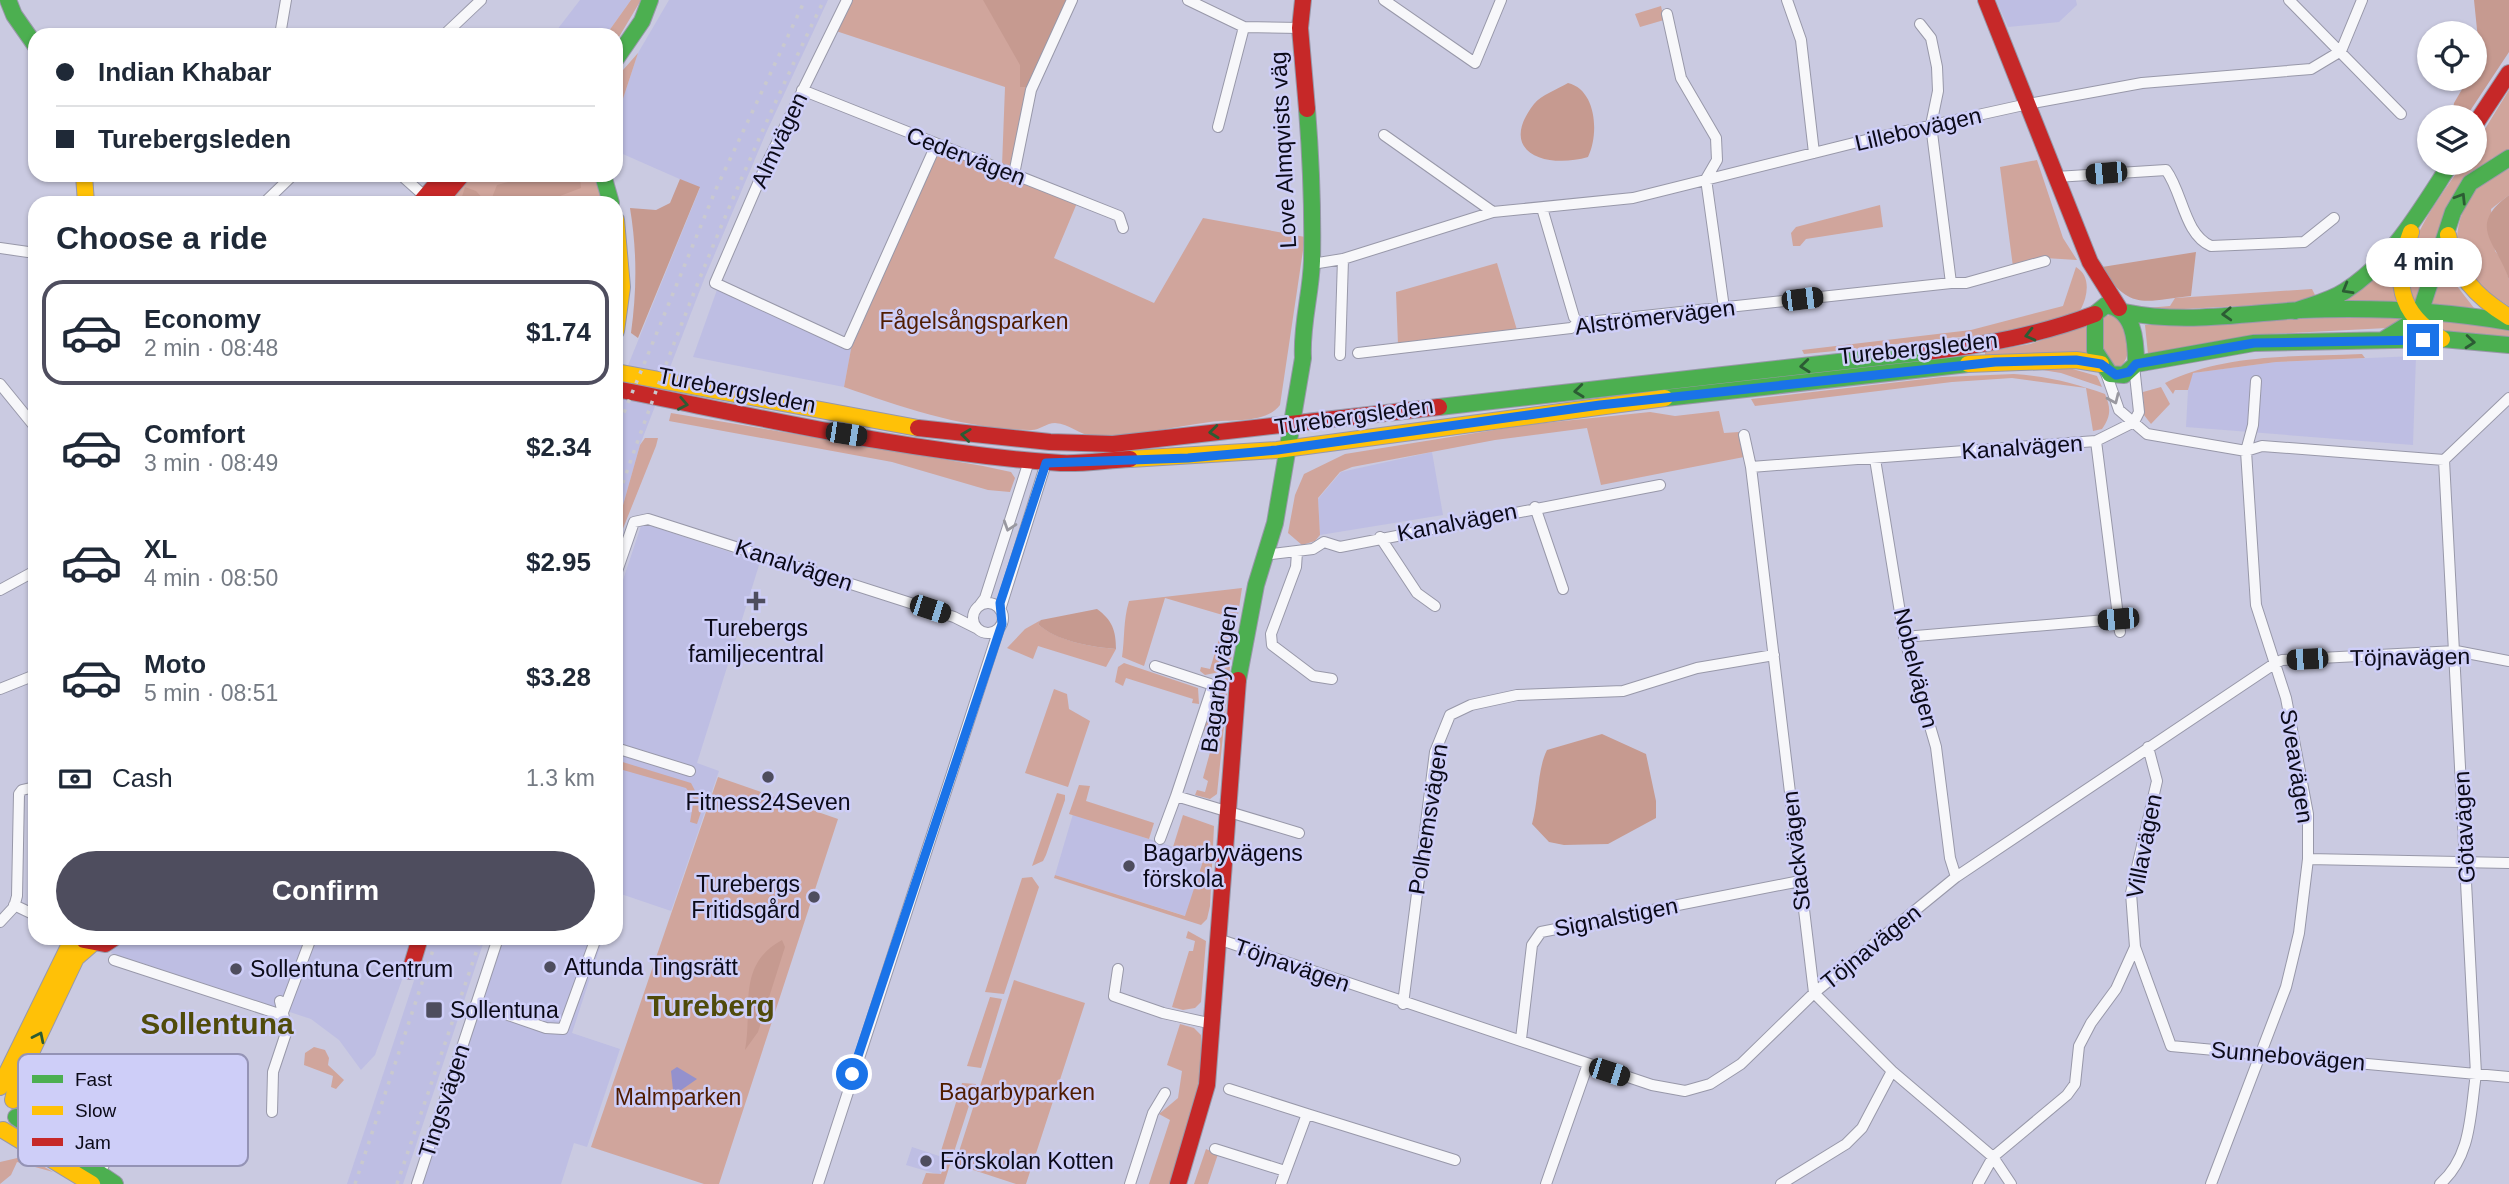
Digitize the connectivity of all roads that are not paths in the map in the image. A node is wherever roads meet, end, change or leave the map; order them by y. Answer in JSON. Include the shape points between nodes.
{"nodes":[{"id":1,"x":8,"y":0,"type":"edge"},
{"id":2,"x":286,"y":0,"type":"edge"},
{"id":3,"x":481,"y":0,"type":"edge"},
{"id":4,"x":650,"y":0,"type":"edge"},
{"id":5,"x":847,"y":0,"type":"edge"},
{"id":6,"x":1072,"y":0,"type":"edge"},
{"id":7,"x":1188,"y":0,"type":"edge"},
{"id":8,"x":1303,"y":0,"type":"edge"},
{"id":9,"x":1384,"y":0,"type":"edge"},
{"id":10,"x":1501,"y":0,"type":"edge"},
{"id":11,"x":1787,"y":0,"type":"edge"},
{"id":12,"x":1986,"y":0,"type":"edge"},
{"id":13,"x":2289,"y":0,"type":"edge"},
{"id":14,"x":2362,"y":0,"type":"edge"},
{"id":15,"x":1667,"y":14,"type":"dead end"},
{"id":16,"x":1920,"y":24,"type":"dead end"},
{"id":17,"x":1244,"y":27,"type":"junction"},
{"id":18,"x":281,"y":28,"type":"edge"},
{"id":19,"x":451,"y":28,"type":"edge"},
{"id":20,"x":1300,"y":29,"type":"junction"},
{"id":21,"x":28,"y":35,"type":"edge"},
{"id":22,"x":623,"y":49,"type":"edge"},
{"id":23,"x":2341,"y":51,"type":"junction"},
{"id":24,"x":2509,"y":73,"type":"edge"},
{"id":25,"x":802,"y":90,"type":"junction"},
{"id":26,"x":2028,"y":104,"type":"junction"},
{"id":27,"x":2487,"y":106,"type":"edge"},
{"id":28,"x":2401,"y":114,"type":"dead end"},
{"id":29,"x":1931,"y":125,"type":"junction"},
{"id":30,"x":1218,"y":127,"type":"dead end"},
{"id":31,"x":1384,"y":135,"type":"dead end"},
{"id":32,"x":936,"y":145,"type":"junction"},
{"id":33,"x":1814,"y":153,"type":"junction"},
{"id":34,"x":2509,"y":158,"type":"edge"},
{"id":35,"x":1014,"y":174,"type":"junction"},
{"id":36,"x":2443,"y":175,"type":"edge"},
{"id":37,"x":2056,"y":177,"type":"junction"},
{"id":38,"x":1706,"y":179,"type":"junction"},
{"id":39,"x":286,"y":182,"type":"edge"},
{"id":40,"x":408,"y":182,"type":"edge"},
{"id":41,"x":453,"y":182,"type":"edge"},
{"id":42,"x":271,"y":196,"type":"edge"},
{"id":43,"x":423,"y":196,"type":"edge"},
{"id":44,"x":435,"y":196,"type":"edge"},
{"id":45,"x":2424,"y":203,"type":"junction"},
{"id":46,"x":1542,"y":208,"type":"junction"},
{"id":47,"x":1493,"y":212,"type":"junction"},
{"id":48,"x":2334,"y":218,"type":"dead end"},
{"id":49,"x":1123,"y":228,"type":"dead end"},
{"id":50,"x":2447,"y":229,"type":"junction"},
{"id":51,"x":0,"y":248,"type":"edge"},
{"id":52,"x":28,"y":252,"type":"edge"},
{"id":53,"x":1343,"y":259,"type":"junction"},
{"id":54,"x":2045,"y":261,"type":"dead end"},
{"id":55,"x":2090,"y":262,"type":"junction"},
{"id":56,"x":1312,"y":264,"type":"junction"},
{"id":57,"x":1951,"y":283,"type":"junction"},
{"id":58,"x":1724,"y":308,"type":"junction"},
{"id":59,"x":2122,"y":310,"type":"junction"},
{"id":60,"x":2295,"y":311,"type":"junction"},
{"id":61,"x":2095,"y":313,"type":"junction"},
{"id":62,"x":2413,"y":313,"type":"junction"},
{"id":63,"x":2509,"y":317,"type":"edge"},
{"id":64,"x":2509,"y":322,"type":"edge"},
{"id":65,"x":1579,"y":323,"type":"junction"},
{"id":66,"x":2383,"y":340,"type":"junction"},
{"id":67,"x":2442,"y":340,"type":"junction"},
{"id":68,"x":2509,"y":345,"type":"edge"},
{"id":69,"x":1358,"y":353,"type":"dead end"},
{"id":70,"x":1340,"y":355,"type":"dead end"},
{"id":71,"x":2135,"y":365,"type":"junction"},
{"id":72,"x":2103,"y":367,"type":"junction"},
{"id":73,"x":623,"y":373,"type":"edge"},
{"id":74,"x":2256,"y":381,"type":"dead end"},
{"id":75,"x":0,"y":384,"type":"edge"},
{"id":76,"x":623,"y":390,"type":"edge"},
{"id":77,"x":2509,"y":398,"type":"edge"},
{"id":78,"x":28,"y":418,"type":"edge"},
{"id":79,"x":2134,"y":422,"type":"junction"},
{"id":80,"x":1287,"y":424,"type":"junction"},
{"id":81,"x":1744,"y":435,"type":"dead end"},
{"id":82,"x":2096,"y":441,"type":"junction"},
{"id":83,"x":1040,"y":443,"type":"junction"},
{"id":84,"x":1282,"y":450,"type":"junction"},
{"id":85,"x":2246,"y":452,"type":"junction"},
{"id":86,"x":1875,"y":459,"type":"junction"},
{"id":87,"x":2444,"y":460,"type":"junction"},
{"id":88,"x":1029,"y":461,"type":"junction"},
{"id":89,"x":1046,"y":463,"type":"junction"},
{"id":90,"x":1751,"y":467,"type":"junction"},
{"id":91,"x":1660,"y":485,"type":"dead end"},
{"id":92,"x":1535,"y":508,"type":"junction"},
{"id":93,"x":1380,"y":537,"type":"junction"},
{"id":94,"x":1297,"y":552,"type":"junction"},
{"id":95,"x":623,"y":554,"type":"edge"},
{"id":96,"x":1264,"y":555,"type":"junction"},
{"id":97,"x":28,"y":575,"type":"edge"},
{"id":98,"x":1563,"y":589,"type":"dead end"},
{"id":99,"x":0,"y":590,"type":"edge"},
{"id":100,"x":1436,"y":606,"type":"dead end"},
{"id":101,"x":977,"y":608,"type":"junction"},
{"id":102,"x":1000,"y":610,"type":"junction"},
{"id":103,"x":954,"y":617,"type":"junction"},
{"id":104,"x":2118,"y":619,"type":"junction"},
{"id":105,"x":999,"y":629,"type":"junction"},
{"id":106,"x":978,"y":630,"type":"junction"},
{"id":107,"x":2120,"y":632,"type":"dead end"},
{"id":108,"x":1904,"y":638,"type":"junction"},
{"id":109,"x":991,"y":651,"type":"junction"},
{"id":110,"x":2456,"y":651,"type":"junction"},
{"id":111,"x":1774,"y":655,"type":"junction"},
{"id":112,"x":2509,"y":661,"type":"edge"},
{"id":113,"x":2274,"y":664,"type":"junction"},
{"id":114,"x":1155,"y":666,"type":"dead end"},
{"id":115,"x":28,"y":678,"type":"edge"},
{"id":116,"x":1332,"y":678,"type":"dead end"},
{"id":117,"x":0,"y":689,"type":"edge"},
{"id":118,"x":2148,"y":747,"type":"junction"},
{"id":119,"x":623,"y":750,"type":"edge"},
{"id":120,"x":690,"y":771,"type":"dead end"},
{"id":121,"x":28,"y":789,"type":"edge"},
{"id":122,"x":1176,"y":796,"type":"junction"},
{"id":123,"x":1226,"y":811,"type":"junction"},
{"id":124,"x":1299,"y":832,"type":"dead end"},
{"id":125,"x":1160,"y":839,"type":"dead end"},
{"id":126,"x":2308,"y":859,"type":"junction"},
{"id":127,"x":2465,"y":862,"type":"junction"},
{"id":128,"x":2509,"y":863,"type":"edge"},
{"id":129,"x":1956,"y":877,"type":"junction"},
{"id":130,"x":1800,"y":881,"type":"junction"},
{"id":131,"x":14,"y":905,"type":"junction"},
{"id":132,"x":28,"y":912,"type":"edge"},
{"id":133,"x":0,"y":922,"type":"edge"},
{"id":134,"x":1218,"y":939,"type":"junction"},
{"id":135,"x":78,"y":945,"type":"edge"},
{"id":136,"x":80,"y":945,"type":"edge"},
{"id":137,"x":308,"y":945,"type":"edge"},
{"id":138,"x":419,"y":945,"type":"edge"},
{"id":139,"x":496,"y":945,"type":"edge"},
{"id":140,"x":593,"y":945,"type":"edge"},
{"id":141,"x":2135,"y":947,"type":"junction"},
{"id":142,"x":114,"y":960,"type":"dead end"},
{"id":143,"x":1118,"y":969,"type":"dead end"},
{"id":144,"x":410,"y":971,"type":"dead end"},
{"id":145,"x":1814,"y":993,"type":"junction"},
{"id":146,"x":280,"y":1001,"type":"dead end"},
{"id":147,"x":477,"y":1004,"type":"junction"},
{"id":148,"x":1403,"y":1004,"type":"junction"},
{"id":149,"x":282,"y":1015,"type":"junction"},
{"id":150,"x":1213,"y":1024,"type":"junction"},
{"id":151,"x":1521,"y":1039,"type":"junction"},
{"id":152,"x":18,"y":1054,"type":"edge"},
{"id":153,"x":18,"y":1054,"type":"edge"},
{"id":154,"x":30,"y":1054,"type":"edge"},
{"id":155,"x":2263,"y":1054,"type":"junction"},
{"id":156,"x":1588,"y":1065,"type":"junction"},
{"id":157,"x":1892,"y":1071,"type":"junction"},
{"id":158,"x":2476,"y":1074,"type":"junction"},
{"id":159,"x":2509,"y":1077,"type":"edge"},
{"id":160,"x":18,"y":1080,"type":"edge"},
{"id":161,"x":0,"y":1087,"type":"edge"},
{"id":162,"x":1229,"y":1088,"type":"dead end"},
{"id":163,"x":1165,"y":1093,"type":"dead end"},
{"id":164,"x":6,"y":1096,"type":"edge"},
{"id":165,"x":272,"y":1112,"type":"dead end"},
{"id":166,"x":1307,"y":1114,"type":"junction"},
{"id":167,"x":16,"y":1117,"type":"joint"},
{"id":168,"x":2,"y":1131,"type":"edge"},
{"id":169,"x":18,"y":1140,"type":"edge"},
{"id":170,"x":1215,"y":1149,"type":"dead end"},
{"id":171,"x":1993,"y":1157,"type":"junction"},
{"id":172,"x":1455,"y":1160,"type":"dead end"},
{"id":173,"x":66,"y":1166,"type":"edge"},
{"id":174,"x":76,"y":1166,"type":"edge"},
{"id":175,"x":1285,"y":1171,"type":"junction"},
{"id":176,"x":94,"y":1181,"type":"edge"},
{"id":177,"x":116,"y":1184,"type":"edge"},
{"id":178,"x":417,"y":1184,"type":"edge"},
{"id":179,"x":818,"y":1184,"type":"edge"},
{"id":180,"x":1130,"y":1184,"type":"edge"},
{"id":181,"x":1178,"y":1184,"type":"edge"},
{"id":182,"x":1281,"y":1184,"type":"edge"},
{"id":183,"x":1546,"y":1184,"type":"edge"},
{"id":184,"x":1781,"y":1184,"type":"edge"},
{"id":185,"x":1978,"y":1184,"type":"edge"},
{"id":186,"x":2011,"y":1184,"type":"edge"},
{"id":187,"x":2211,"y":1184,"type":"edge"},
{"id":188,"x":2440,"y":1184,"type":"edge"}],
"edges":[{"from":1,"to":21,"type":"main road"},
{"from":2,"to":18,"type":"street"},
{"from":3,"to":19,"type":"street"},
{"from":4,"to":22,"type":"main road"},
{"from":5,"to":25,"type":"street","name":"Almvägen"},
{"from":6,"to":35,"type":"street","via":[[1031,90]]},
{"from":7,"to":17,"type":"street"},
{"from":8,"to":20,"type":"main road","name":"Love Almqvists väg"},
{"from":9,"to":10,"type":"street","via":[[1475,63]]},
{"from":11,"to":33,"type":"street","via":[[1801,40]]},
{"from":12,"to":26,"type":"main road"},
{"from":13,"to":23,"type":"street"},
{"from":14,"to":23,"type":"street"},
{"from":15,"to":38,"type":"street","via":[[1681,78],[1716,138],[1717,160]]},
{"from":16,"to":29,"type":"street","via":[[1931,38],[1937,66]]},
{"from":17,"to":20,"type":"street"},
{"from":17,"to":30,"type":"street"},
{"from":20,"to":56,"type":"main road","name":"Love Almqvists väg","via":[[1312,172]]},
{"from":23,"to":26,"type":"street","name":"Lillebovägen","via":[[2311,69],[2142,83]]},
{"from":23,"to":28,"type":"street"},
{"from":24,"to":27,"type":"main road"},
{"from":25,"to":32,"type":"street","name":"Cedervägen"},
{"from":25,"to":32,"type":"street","name":"Almvägen","via":[[715,283],[848,344]]},
{"from":26,"to":29,"type":"street","name":"Lillebovägen"},
{"from":26,"to":37,"type":"main road"},
{"from":29,"to":33,"type":"street","name":"Lillebovägen"},
{"from":29,"to":57,"type":"street"},
{"from":31,"to":47,"type":"street"},
{"from":32,"to":35,"type":"street","name":"Cedervägen"},
{"from":33,"to":38,"type":"street","name":"Lillebovägen"},
{"from":50,"to":34,"type":"main road","one_way":true,"via":[[2470,183]]},
{"from":35,"to":49,"type":"street","name":"Cedervägen","via":[[1119,216]]},
{"from":36,"to":45,"type":"main road"},
{"from":37,"to":48,"type":"street","via":[[2166,170],[2194,233],[2211,246],[2304,242]]},
{"from":37,"to":55,"type":"main road"},
{"from":38,"to":46,"type":"street","name":"Lillebovägen","via":[[1633,198]]},
{"from":38,"to":58,"type":"street"},
{"from":39,"to":42,"type":"street"},
{"from":40,"to":43,"type":"street"},
{"from":41,"to":44,"type":"main road"},
{"from":45,"to":60,"type":"main road","one_way":true,"via":[[2359,282]]},
{"from":45,"to":62,"type":"main road","via":[[2400,263],[2400,284]]},
{"from":46,"to":47,"type":"street","name":"Lillebovägen"},
{"from":46,"to":65,"type":"street"},
{"from":47,"to":53,"type":"street","name":"Lillebovägen"},
{"from":50,"to":62,"type":"main road"},
{"from":50,"to":63,"type":"main road","via":[[2451,257],[2461,279],[2480,299]]},
{"from":51,"to":52,"type":"street"},
{"from":53,"to":56,"type":"street","name":"Lillebovägen"},
{"from":53,"to":70,"type":"street"},
{"from":54,"to":57,"type":"street","name":"Alströmervägen"},
{"from":55,"to":59,"type":"main road"},
{"from":55,"to":61,"type":"main road"},
{"from":56,"to":80,"type":"main road","name":"Love Almqvists väg"},
{"from":57,"to":58,"type":"street","name":"Alströmervägen"},
{"from":58,"to":65,"type":"street","name":"Alströmervägen"},
{"from":60,"to":59,"type":"main road","name":"Turebergsleden","one_way":true,"via":[[2142,316]]},
{"from":59,"to":61,"type":"main road","name":"Turebergsleden","via":[[2106,305]]},
{"from":59,"to":71,"type":"main road","via":[[2133,333]]},
{"from":60,"to":62,"type":"main road","name":"Turebergsleden"},
{"from":61,"to":72,"type":"main road","via":[[2093,342]]},
{"from":61,"to":80,"type":"main road","name":"Turebergsleden","one_way":true,"via":[[1995,344]]},
{"from":62,"to":64,"type":"main road","name":"Turebergsleden"},
{"from":62,"to":66,"type":"main road"},
{"from":62,"to":67,"type":"main road","via":[[2426,332]]},
{"from":65,"to":69,"type":"street","name":"Alströmervägen","via":[[1571,328]]},
{"from":66,"to":67,"type":"main road","name":"Turebergsleden"},
{"from":66,"to":71,"type":"main road","name":"Turebergsleden","via":[[2254,343]]},
{"from":67,"to":68,"type":"main road","name":"Turebergsleden","one_way":true},
{"from":71,"to":72,"type":"main road","name":"Turebergsleden","via":[[2116,375]]},
{"from":71,"to":79,"type":"street","via":[[2138,412]]},
{"from":72,"to":79,"type":"street","one_way":true,"via":[[2119,410]]},
{"from":72,"to":84,"type":"main road","name":"Turebergsleden","via":[[2076,360],[1995,362],[1600,405]]},
{"from":83,"to":73,"type":"main road","name":"Turebergsleden","one_way":true,"via":[[898,427]]},
{"from":74,"to":85,"type":"street","name":"Sveavägen"},
{"from":75,"to":78,"type":"street"},
{"from":76,"to":88,"type":"main road","name":"Turebergsleden","one_way":true,"via":[[820,430]]},
{"from":77,"to":87,"type":"street"},
{"from":79,"to":82,"type":"street","name":"Kanalvägen"},
{"from":79,"to":85,"type":"street","via":[[2153,436]]},
{"from":80,"to":83,"type":"main road","name":"Turebergsleden","one_way":true,"via":[[1113,444]]},
{"from":80,"to":84,"type":"main road","name":"Love Almqvists väg"},
{"from":81,"to":90,"type":"street","name":"Stackvägen"},
{"from":82,"to":86,"type":"street","name":"Kanalvägen"},
{"from":82,"to":104,"type":"street"},
{"from":83,"to":88,"type":"main road"},
{"from":83,"to":89,"type":"main road"},
{"from":84,"to":89,"type":"main road","name":"Turebergsleden"},
{"from":84,"to":96,"type":"main road","name":"Bagarbyvägen","via":[[1275,523]]},
{"from":85,"to":87,"type":"street","via":[[2262,446]]},
{"from":85,"to":113,"type":"street","name":"Sveavägen","via":[[2256,605]]},
{"from":86,"to":90,"type":"street","name":"Kanalvägen"},
{"from":86,"to":108,"type":"street","name":"Nobelvägen"},
{"from":87,"to":110,"type":"street","name":"Götavägen"},
{"from":88,"to":89,"type":"main road","name":"Turebergsleden"},
{"from":88,"to":101,"type":"street","one_way":true,"via":[[985,598]]},
{"from":89,"to":102,"type":"street"},
{"from":90,"to":111,"type":"street","name":"Stackvägen"},
{"from":91,"to":92,"type":"street","name":"Kanalvägen"},
{"from":92,"to":93,"type":"street","name":"Kanalvägen"},
{"from":92,"to":98,"type":"street","name":"Kanalvägen"},
{"from":93,"to":94,"type":"street","name":"Kanalvägen","via":[[1340,547],[1324,542],[1313,550]]},
{"from":93,"to":100,"type":"street","name":"Kanalvägen","via":[[1418,593]]},
{"from":94,"to":96,"type":"street","name":"Kanalvägen"},
{"from":94,"to":116,"type":"street","name":"Bagarbyvägen","via":[[1296,567],[1271,635],[1272,645],[1313,676]]},
{"from":95,"to":103,"type":"street","name":"Kanalvägen","via":[[634,522],[648,519]]},
{"from":96,"to":123,"type":"main road","name":"Bagarbyvägen","via":[[1239,670]]},
{"from":97,"to":99,"type":"street"},
{"from":101,"to":102,"type":"street","via":[[988,603]]},
{"from":101,"to":103,"type":"street"},
{"from":101,"to":106,"type":"street","via":[[973,619]]},
{"from":102,"to":105,"type":"street"},
{"from":103,"to":106,"type":"street","name":"Kanalvägen"},
{"from":104,"to":107,"type":"street"},
{"from":104,"to":108,"type":"street"},
{"from":105,"to":106,"type":"street","via":[[990,633]]},
{"from":105,"to":109,"type":"street"},
{"from":106,"to":109,"type":"street"},
{"from":108,"to":129,"type":"street","name":"Nobelvägen","via":[[1936,747]]},
{"from":109,"to":179,"type":"street"},
{"from":110,"to":112,"type":"street","name":"Töjnavägen"},
{"from":110,"to":113,"type":"street","name":"Töjnavägen"},
{"from":110,"to":127,"type":"street","name":"Götavägen"},
{"from":111,"to":130,"type":"street","name":"Stackvägen"},
{"from":111,"to":148,"type":"street","name":"Polhemsvägen","via":[[1697,668],[1623,691],[1517,695],[1471,705],[1450,715],[1435,752]]},
{"from":113,"to":118,"type":"street","name":"Töjnavägen"},
{"from":113,"to":126,"type":"street","name":"Sveavägen","via":[[2286,698],[2308,814]]},
{"from":114,"to":122,"type":"street","name":"Bagarbyvägen","via":[[1213,685]]},
{"from":115,"to":117,"type":"street"},
{"from":118,"to":129,"type":"street","name":"Töjnavägen"},
{"from":118,"to":141,"type":"street","name":"Villavägen","via":[[2157,781],[2131,893]]},
{"from":119,"to":120,"type":"street"},
{"from":121,"to":131,"type":"street","via":[[19,794]]},
{"from":122,"to":123,"type":"street"},
{"from":122,"to":125,"type":"street","name":"Bagarbyvägen"},
{"from":123,"to":124,"type":"street"},
{"from":123,"to":134,"type":"main road","name":"Bagarbyvägen"},
{"from":126,"to":127,"type":"street"},
{"from":126,"to":155,"type":"street","name":"Sveavägen","via":[[2300,933]]},
{"from":127,"to":128,"type":"street"},
{"from":127,"to":158,"type":"street","name":"Götavägen"},
{"from":129,"to":145,"type":"street","name":"Töjnavägen"},
{"from":130,"to":145,"type":"street","name":"Stackvägen"},
{"from":130,"to":151,"type":"street","name":"Signalstigen","via":[[1541,932],[1532,945]]},
{"from":131,"to":132,"type":"street"},
{"from":131,"to":133,"type":"street"},
{"from":134,"to":148,"type":"street","name":"Töjnavägen"},
{"from":134,"to":150,"type":"main road","name":"Bagarbyvägen"},
{"from":135,"to":152,"type":"main road"},
{"from":154,"to":136,"type":"main road","one_way":true},
{"from":137,"to":149,"type":"street"},
{"from":138,"to":144,"type":"main road"},
{"from":139,"to":147,"type":"street","name":"Tingsvägen"},
{"from":140,"to":147,"type":"street","via":[[563,1029],[546,1028]]},
{"from":141,"to":155,"type":"street","name":"Sunnebovägen","via":[[2171,1046]]},
{"from":141,"to":171,"type":"street","name":"Villavägen","via":[[2116,989],[2079,1046],[2075,1084]]},
{"from":142,"to":149,"type":"street"},
{"from":143,"to":150,"type":"street","via":[[1114,996]]},
{"from":145,"to":156,"type":"street","name":"Töjnavägen","via":[[1741,1064],[1710,1084],[1685,1091]]},
{"from":145,"to":157,"type":"street"},
{"from":146,"to":149,"type":"street"},
{"from":147,"to":178,"type":"street","name":"Tingsvägen"},
{"from":148,"to":151,"type":"street","name":"Töjnavägen"},
{"from":149,"to":165,"type":"street","via":[[287,1030],[272,1072]]},
{"from":150,"to":181,"type":"main road","name":"Bagarbyvägen","via":[[1207,1084]]},
{"from":151,"to":156,"type":"street","name":"Töjnavägen"},
{"from":153,"to":161,"type":"main road"},
{"from":155,"to":158,"type":"street","name":"Sunnebovägen"},
{"from":155,"to":187,"type":"street","name":"Sveavägen"},
{"from":156,"to":183,"type":"street"},
{"from":157,"to":171,"type":"street"},
{"from":157,"to":184,"type":"street","via":[[1862,1128],[1846,1144]]},
{"from":158,"to":159,"type":"street","name":"Sunnebovägen"},
{"from":158,"to":188,"type":"street","name":"Götavägen","via":[[2464,1153],[2456,1170]]},
{"from":164,"to":160,"type":"main road","one_way":true},
{"from":162,"to":166,"type":"street"},
{"from":163,"to":180,"type":"street","via":[[1153,1113]]},
{"from":164,"to":167,"type":"main road"},
{"from":166,"to":172,"type":"street"},
{"from":166,"to":175,"type":"street"},
{"from":167,"to":168,"type":"main road"},
{"from":168,"to":169,"type":"main road"},
{"from":170,"to":175,"type":"street"},
{"from":171,"to":185,"type":"street","name":"Villavägen"},
{"from":171,"to":186,"type":"street"},
{"from":173,"to":176,"type":"main road"},
{"from":174,"to":176,"type":"main road"},
{"from":175,"to":182,"type":"street"},
{"from":176,"to":177,"type":"main road"}]}
